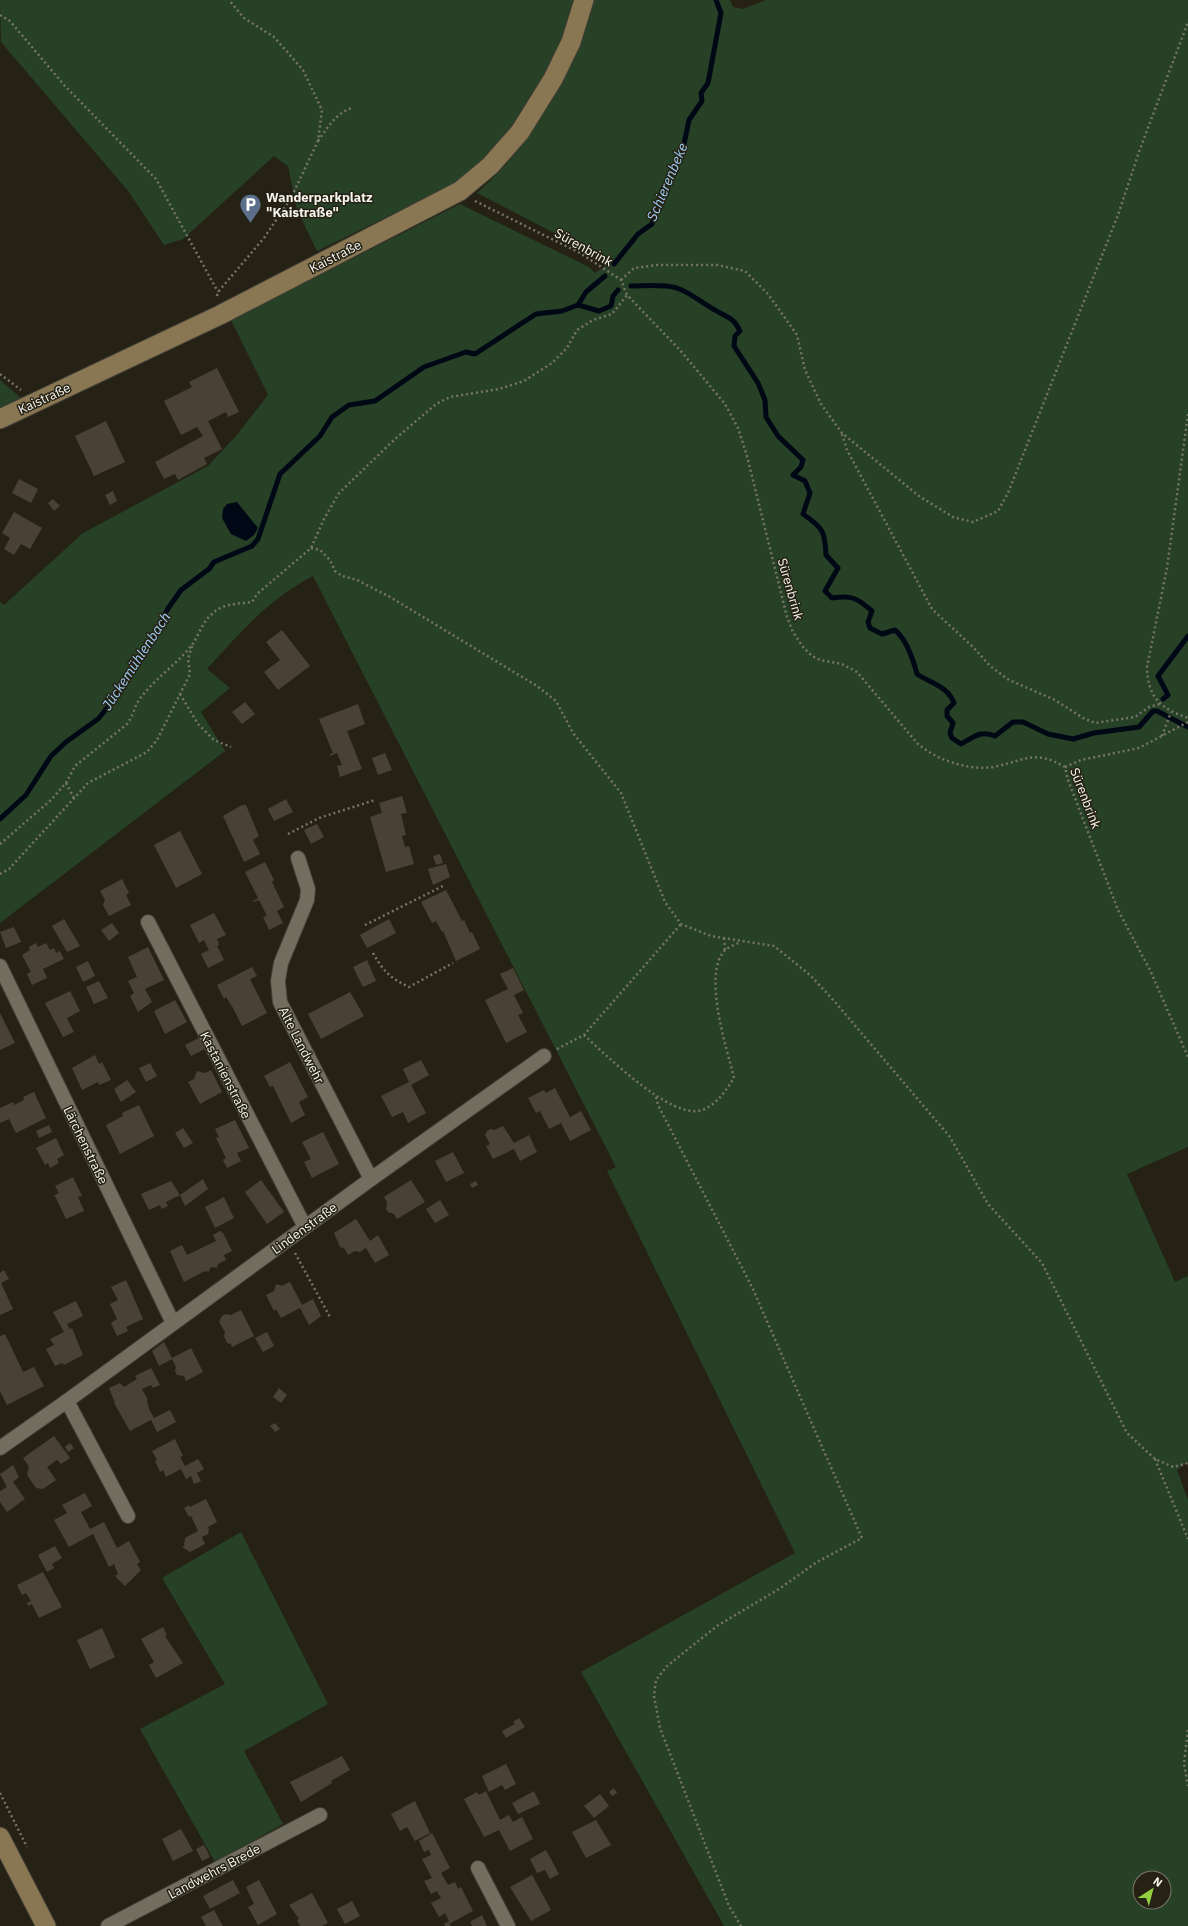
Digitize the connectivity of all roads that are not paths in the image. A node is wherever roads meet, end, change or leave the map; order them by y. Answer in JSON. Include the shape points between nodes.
{"nodes":[{"id":1,"x":584,"y":0,"type":"edge"},
{"id":2,"x":0,"y":419,"type":"edge"},
{"id":3,"x":298,"y":858,"type":"dead end"},
{"id":4,"x":148,"y":922,"type":"dead end"},
{"id":5,"x":0,"y":966,"type":"edge"},
{"id":6,"x":544,"y":1056,"type":"road end"},
{"id":7,"x":372,"y":1179,"type":"junction"},
{"id":8,"x":305,"y":1227,"type":"junction"},
{"id":9,"x":173,"y":1323,"type":"junction"},
{"id":10,"x":67,"y":1401,"type":"junction"},
{"id":11,"x":0,"y":1448,"type":"edge"},
{"id":12,"x":128,"y":1516,"type":"dead end"},
{"id":13,"x":320,"y":1815,"type":"dead end"},
{"id":14,"x":0,"y":1837,"type":"edge"},
{"id":15,"x":478,"y":1868,"type":"dead end"},
{"id":16,"x":46,"y":1926,"type":"edge"},
{"id":17,"x":108,"y":1926,"type":"edge"},
{"id":18,"x":508,"y":1926,"type":"edge"}],
"edges":[{"from":1,"to":2,"type":"street","name":"Kaistraße","via":[[571,42],[556,73],[520,132],[490,166],[460,191],[220,316]]},
{"from":3,"to":7,"type":"street","name":"Alte Landwehr","via":[[308,889],[307,900],[281,963],[278,981],[280,1002]]},
{"from":4,"to":8,"type":"street","name":"Kastanienstraße"},
{"from":5,"to":9,"type":"street","name":"Lärchenstraße"},
{"from":6,"to":7,"type":"street","name":"Lindenstraße"},
{"from":7,"to":8,"type":"street","name":"Lindenstraße"},
{"from":8,"to":9,"type":"street","name":"Lindenstraße"},
{"from":9,"to":10,"type":"street","name":"Lindenstraße"},
{"from":10,"to":11,"type":"street","name":"Lindenstraße"},
{"from":10,"to":12,"type":"street"},
{"from":13,"to":17,"type":"street","name":"Landwehrs Brede"},
{"from":14,"to":16,"type":"street"},
{"from":15,"to":18,"type":"street"}]}
